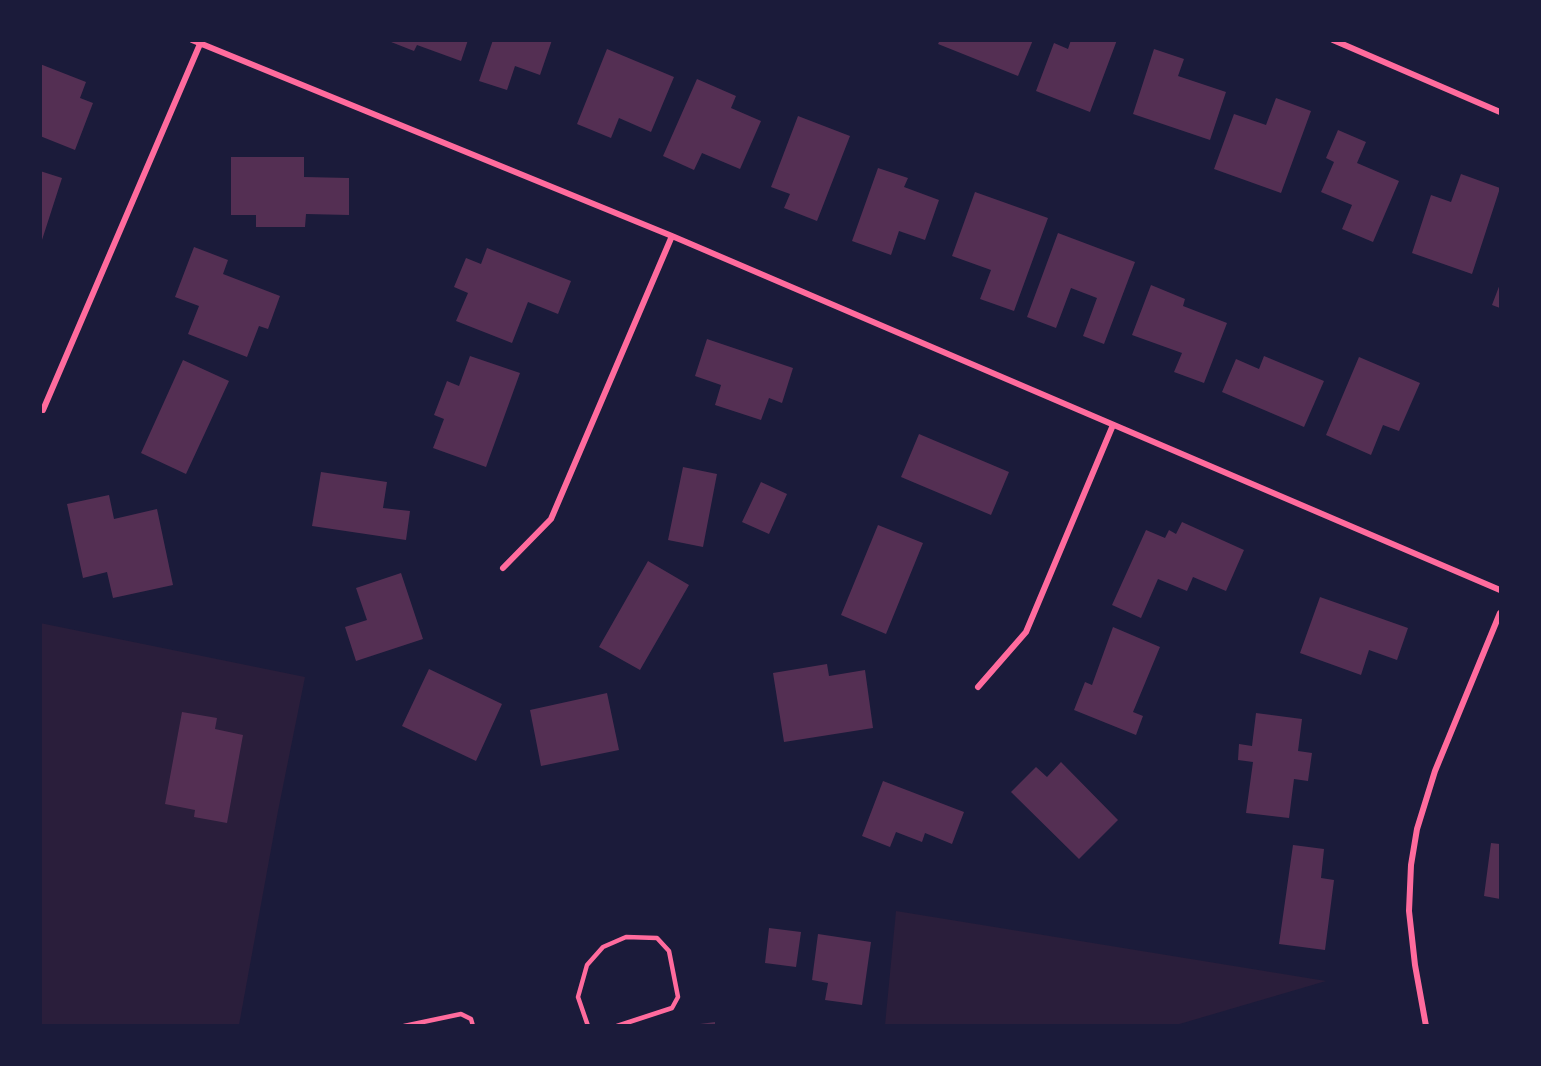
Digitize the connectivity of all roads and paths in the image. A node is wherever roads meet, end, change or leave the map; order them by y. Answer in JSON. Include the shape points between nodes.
{"nodes":[{"id":1,"x":192,"y":40,"type":"edge"},
{"id":2,"x":1333,"y":40,"type":"edge"},
{"id":3,"x":200,"y":44,"type":"junction"},
{"id":4,"x":1500,"y":112,"type":"edge"},
{"id":5,"x":672,"y":236,"type":"junction"},
{"id":6,"x":43,"y":410,"type":"dead end"},
{"id":7,"x":1113,"y":425,"type":"junction"},
{"id":8,"x":502,"y":568,"type":"dead end"},
{"id":9,"x":1500,"y":590,"type":"edge"},
{"id":10,"x":1500,"y":613,"type":"edge"},
{"id":11,"x":978,"y":687,"type":"dead end"},
{"id":12,"x":404,"y":1026,"type":"edge"},
{"id":13,"x":474,"y":1026,"type":"edge"},
{"id":14,"x":588,"y":1026,"type":"edge"},
{"id":15,"x":617,"y":1026,"type":"edge"},
{"id":16,"x":1426,"y":1026,"type":"edge"}],
"edges":[{"from":1,"to":3,"type":"street"},
{"from":2,"to":4,"type":"street"},
{"from":3,"to":5,"type":"street"},
{"from":3,"to":6,"type":"street"},
{"from":5,"to":7,"type":"street"},
{"from":5,"to":8,"type":"street","via":[[551,519]]},
{"from":7,"to":9,"type":"street"},
{"from":7,"to":11,"type":"street","via":[[1026,632]]},
{"from":10,"to":16,"type":"street","via":[[1435,771],[1417,829],[1409,911]]},
{"from":12,"to":13,"type":"lane","via":[[461,1014],[471,1019]]},
{"from":14,"to":15,"type":"lane","via":[[578,997],[587,965],[603,947],[626,937],[657,938],[669,951],[678,997],[672,1008]]}]}
